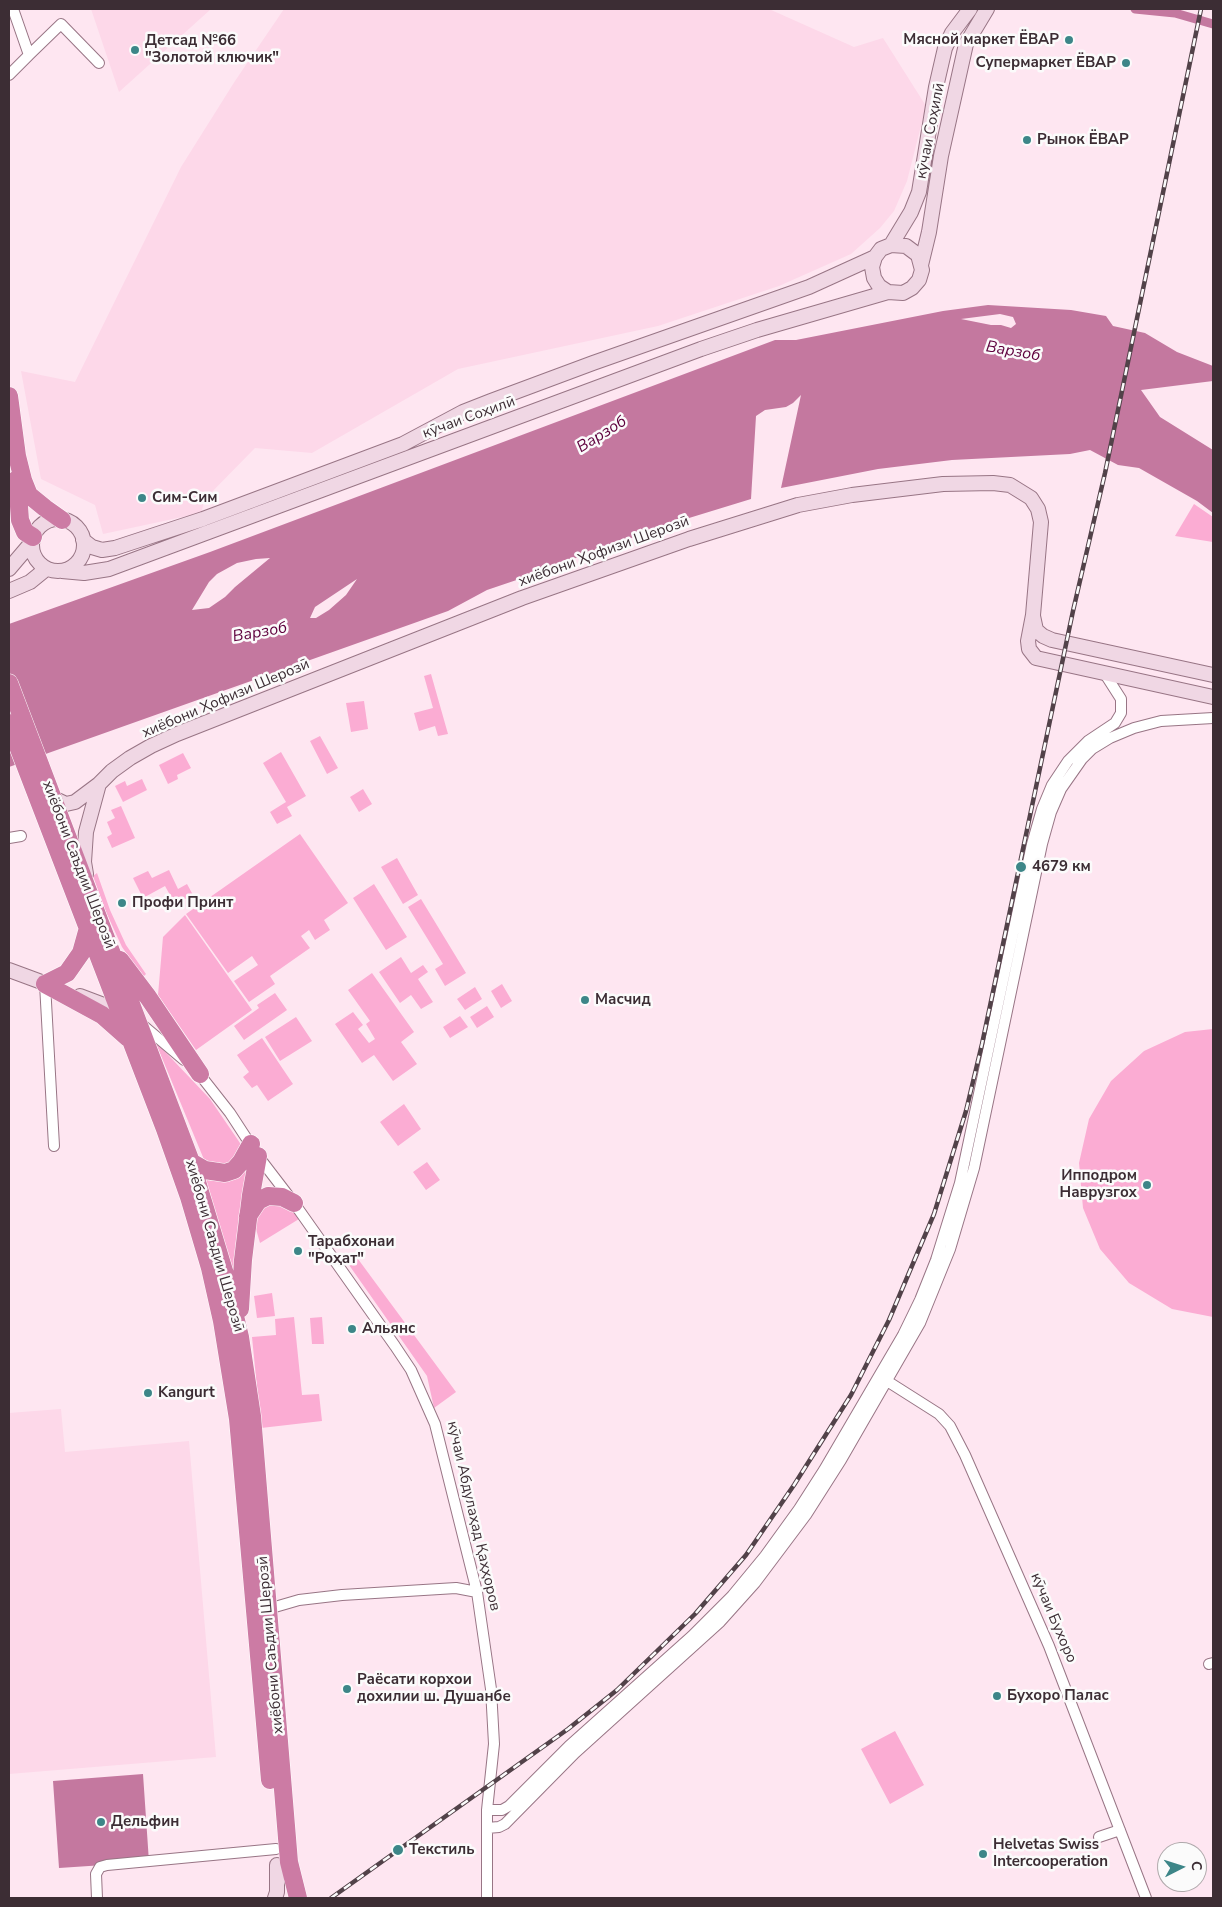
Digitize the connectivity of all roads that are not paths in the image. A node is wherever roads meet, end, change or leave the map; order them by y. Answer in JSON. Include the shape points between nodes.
{"nodes":[{"id":1,"x":13,"y":9,"type":"edge"},
{"id":2,"x":970,"y":9,"type":"edge"},
{"id":3,"x":987,"y":9,"type":"edge"},
{"id":4,"x":29,"y":54,"type":"junction"},
{"id":5,"x":99,"y":63,"type":"dead end"},
{"id":6,"x":9,"y":75,"type":"edge"},
{"id":7,"x":890,"y":245,"type":"junction"},
{"id":8,"x":875,"y":257,"type":"junction"},
{"id":9,"x":921,"y":265,"type":"junction"},
{"id":10,"x":888,"y":292,"type":"junction"},
{"id":11,"x":693,"y":328,"type":"junction"},
{"id":12,"x":701,"y":349,"type":"junction"},
{"id":13,"x":9,"y":396,"type":"edge"},
{"id":14,"x":17,"y":456,"type":"junction"},
{"id":15,"x":62,"y":520,"type":"junction"},
{"id":16,"x":32,"y":540,"type":"junction"},
{"id":17,"x":83,"y":540,"type":"junction"},
{"id":18,"x":46,"y":568,"type":"junction"},
{"id":19,"x":9,"y":569,"type":"edge"},
{"id":20,"x":62,"y":571,"type":"junction"},
{"id":21,"x":9,"y":591,"type":"edge"},
{"id":22,"x":1033,"y":615,"type":"junction"},
{"id":23,"x":1105,"y":674,"type":"junction"},
{"id":24,"x":1213,"y":675,"type":"edge"},
{"id":25,"x":9,"y":683,"type":"edge"},
{"id":26,"x":1213,"y":697,"type":"edge"},
{"id":27,"x":1213,"y":718,"type":"edge"},
{"id":28,"x":9,"y":723,"type":"edge"},
{"id":29,"x":32,"y":766,"type":"junction"},
{"id":30,"x":99,"y":784,"type":"junction"},
{"id":31,"x":51,"y":797,"type":"junction"},
{"id":32,"x":21,"y":836,"type":"dead end"},
{"id":33,"x":9,"y":838,"type":"edge"},
{"id":34,"x":80,"y":889,"type":"junction"},
{"id":35,"x":1024,"y":908,"type":"junction"},
{"id":36,"x":88,"y":928,"type":"junction"},
{"id":37,"x":110,"y":948,"type":"junction"},
{"id":38,"x":9,"y":970,"type":"edge"},
{"id":39,"x":45,"y":984,"type":"junction"},
{"id":40,"x":120,"y":1010,"type":"junction"},
{"id":41,"x":136,"y":1020,"type":"junction"},
{"id":42,"x":998,"y":1034,"type":"junction"},
{"id":43,"x":131,"y":1041,"type":"junction"},
{"id":44,"x":200,"y":1074,"type":"junction"},
{"id":45,"x":54,"y":1146,"type":"dead end"},
{"id":46,"x":254,"y":1150,"type":"junction"},
{"id":47,"x":191,"y":1162,"type":"junction"},
{"id":48,"x":294,"y":1203,"type":"junction"},
{"id":49,"x":248,"y":1217,"type":"junction"},
{"id":50,"x":240,"y":1337,"type":"junction"},
{"id":51,"x":887,"y":1381,"type":"junction"},
{"id":52,"x":477,"y":1592,"type":"junction"},
{"id":53,"x":268,"y":1609,"type":"junction"},
{"id":54,"x":487,"y":1810,"type":"junction"},
{"id":55,"x":487,"y":1828,"type":"junction"},
{"id":56,"x":1120,"y":1830,"type":"junction"},
{"id":57,"x":1099,"y":1838,"type":"dead end"},
{"id":58,"x":277,"y":1857,"type":"junction"},
{"id":59,"x":97,"y":1898,"type":"edge"},
{"id":60,"x":275,"y":1898,"type":"edge"},
{"id":61,"x":286,"y":1898,"type":"edge"},
{"id":62,"x":298,"y":1898,"type":"edge"},
{"id":63,"x":487,"y":1898,"type":"edge"},
{"id":64,"x":1146,"y":1898,"type":"edge"}],
"edges":[{"from":1,"to":4,"type":"street"},
{"from":2,"to":7,"type":"street","name":"кӯчаи Соҳилӣ","via":[[945,48],[918,192]]},
{"from":3,"to":9,"type":"street","name":"кӯчаи Соҳилӣ","via":[[966,44]]},
{"from":4,"to":5,"type":"street","via":[[61,24]]},
{"from":4,"to":6,"type":"street"},
{"from":7,"to":8,"type":"street","name":"кӯчаи Соҳилӣ"},
{"from":7,"to":9,"type":"street","via":[[901,244],[910,248],[918,255]]},
{"from":8,"to":10,"type":"street","via":[[872,267],[874,278]]},
{"from":8,"to":11,"type":"street","name":"кӯчаи Соҳилӣ","via":[[808,287]]},
{"from":9,"to":10,"type":"street","name":"кӯчаи Соҳилӣ","via":[[921,275],[912,288],[903,293]]},
{"from":10,"to":12,"type":"street","name":"кӯчаи Соҳилӣ"},
{"from":11,"to":12,"type":"street"},
{"from":11,"to":17,"type":"street","name":"кӯчаи Соҳилӣ","via":[[492,401],[404,444],[203,519],[115,548],[92,548]]},
{"from":12,"to":20,"type":"street","name":"кӯчаи Соҳилӣ","via":[[109,570]]},
{"from":13,"to":14,"type":"highway"},
{"from":14,"to":15,"type":"highway","via":[[29,495]]},
{"from":14,"to":16,"type":"highway","via":[[20,520]]},
{"from":15,"to":16,"type":"street","via":[[41,525]]},
{"from":15,"to":17,"type":"street","via":[[76,527]]},
{"from":16,"to":18,"type":"street","via":[[35,558]]},
{"from":16,"to":19,"type":"street"},
{"from":17,"to":20,"type":"street","via":[[82,554],[74,565]]},
{"from":18,"to":20,"type":"street"},
{"from":18,"to":21,"type":"street","via":[[30,582]]},
{"from":22,"to":23,"type":"street","name":"хиёбони Ҳофизи Шерозӣ","via":[[1028,641],[1029,649],[1036,658]]},
{"from":22,"to":24,"type":"street","via":[[1036,630],[1052,640]]},
{"from":22,"to":30,"type":"street","name":"хиёбони Ҳофизи Шерозӣ","via":[[1041,522],[1032,498],[1010,485],[943,484],[798,504],[522,598],[177,734],[130,758]]},
{"from":23,"to":26,"type":"street","name":"хиёбони Ҳофизи Шерозӣ"},
{"from":23,"to":35,"type":"street","via":[[1121,699],[1122,714],[1115,723],[1078,750],[1052,785],[1037,825]]},
{"from":25,"to":29,"type":"highway","name":"хиёбони Саъдии Шерозӣ"},
{"from":27,"to":35,"type":"street","via":[[1170,720],[1134,728],[1103,742],[1082,759],[1064,782],[1051,812]]},
{"from":28,"to":29,"type":"highway","name":"хиёбони Саъдии Шерозӣ"},
{"from":29,"to":31,"type":"highway","name":"хиёбони Саъдии Шерозӣ"},
{"from":29,"to":34,"type":"highway","name":"хиёбони Саъдии Шерозӣ"},
{"from":30,"to":31,"type":"street","name":"хиёбони Ҳофизи Шерозӣ","via":[[75,802],[66,804]]},
{"from":30,"to":34,"type":"street","via":[[86,832]]},
{"from":31,"to":34,"type":"highway","name":"хиёбони Саъдии Шерозӣ"},
{"from":32,"to":33,"type":"street"},
{"from":34,"to":36,"type":"highway","name":"хиёбони Саъдии Шерозӣ"},
{"from":34,"to":37,"type":"highway","name":"хиёбони Саъдии Шерозӣ"},
{"from":35,"to":42,"type":"street"},
{"from":36,"to":39,"type":"highway","via":[[81,953],[67,973]]},
{"from":36,"to":40,"type":"highway","name":"хиёбони Саъдии Шерозӣ"},
{"from":37,"to":41,"type":"highway","name":"хиёбони Саъдии Шерозӣ"},
{"from":37,"to":44,"type":"highway","via":[[144,991]]},
{"from":38,"to":39,"type":"street","name":"кӯчаи Абдулаҳад Қаҳҳоров"},
{"from":39,"to":40,"type":"street","name":"кӯчаи Абдулаҳад Қаҳҳоров"},
{"from":39,"to":43,"type":"highway","via":[[102,1015]]},
{"from":39,"to":45,"type":"street"},
{"from":40,"to":41,"type":"street","name":"кӯчаи Абдулаҳад Қаҳҳоров"},
{"from":40,"to":43,"type":"highway","name":"хиёбони Саъдии Шерозӣ"},
{"from":41,"to":44,"type":"street","name":"кӯчаи Абдулаҳад Қаҳҳоров"},
{"from":41,"to":47,"type":"highway","name":"хиёбони Саъдии Шерозӣ"},
{"from":42,"to":51,"type":"street","via":[[974,1168],[956,1233],[924,1314]]},
{"from":42,"to":54,"type":"street","via":[[956,1198],[926,1288],[889,1359],[802,1504],[748,1578],[702,1627],[573,1742],[509,1806],[502,1810]]},
{"from":43,"to":58,"type":"highway","name":"хиёбони Саъдии Шерозӣ","via":[[188,1197],[222,1321],[238,1419]]},
{"from":44,"to":46,"type":"street","name":"кӯчаи Абдулаҳад Қаҳҳоров"},
{"from":46,"to":47,"type":"highway","via":[[234,1170],[225,1173],[205,1170]]},
{"from":46,"to":48,"type":"street","name":"кӯчаи Абдулаҳад Қаҳҳоров"},
{"from":46,"to":49,"type":"highway"},
{"from":47,"to":50,"type":"highway","name":"хиёбони Саъдии Шерозӣ","via":[[225,1274]]},
{"from":48,"to":49,"type":"highway","via":[[282,1197],[268,1196],[258,1201]]},
{"from":48,"to":52,"type":"street","name":"кӯчаи Абдулаҳад Қаҳҳоров","via":[[411,1370],[435,1424]]},
{"from":49,"to":50,"type":"highway","via":[[240,1295]]},
{"from":50,"to":53,"type":"highway","name":"хиёбони Саъдии Шерозӣ","via":[[252,1416]]},
{"from":51,"to":55,"type":"street","via":[[806,1515],[738,1604],[580,1748],[505,1824]]},
{"from":51,"to":56,"type":"street","name":"кӯчаи Бухоро","via":[[938,1414],[957,1439],[1042,1630]]},
{"from":52,"to":53,"type":"street","via":[[456,1588],[342,1595],[299,1600]]},
{"from":52,"to":54,"type":"street","name":"кӯчаи Абдулаҳад Қаҳҳоров","via":[[491,1689],[494,1744]]},
{"from":53,"to":62,"type":"highway","name":"хиёбони Саъдии Шерозӣ","via":[[289,1862]]},
{"from":54,"to":55,"type":"street","name":"кӯчаи Абдулаҳад Қаҳҳоров"},
{"from":55,"to":63,"type":"street","name":"кӯчаи Абдулаҳад Қаҳҳоров"},
{"from":56,"to":57,"type":"street"},
{"from":56,"to":64,"type":"street","name":"кӯчаи Бухоро"},
{"from":58,"to":59,"type":"street","via":[[107,1864],[96,1874]]},
{"from":58,"to":60,"type":"street"},
{"from":58,"to":61,"type":"highway","name":"хиёбони Саъдии Шерозӣ"}]}
